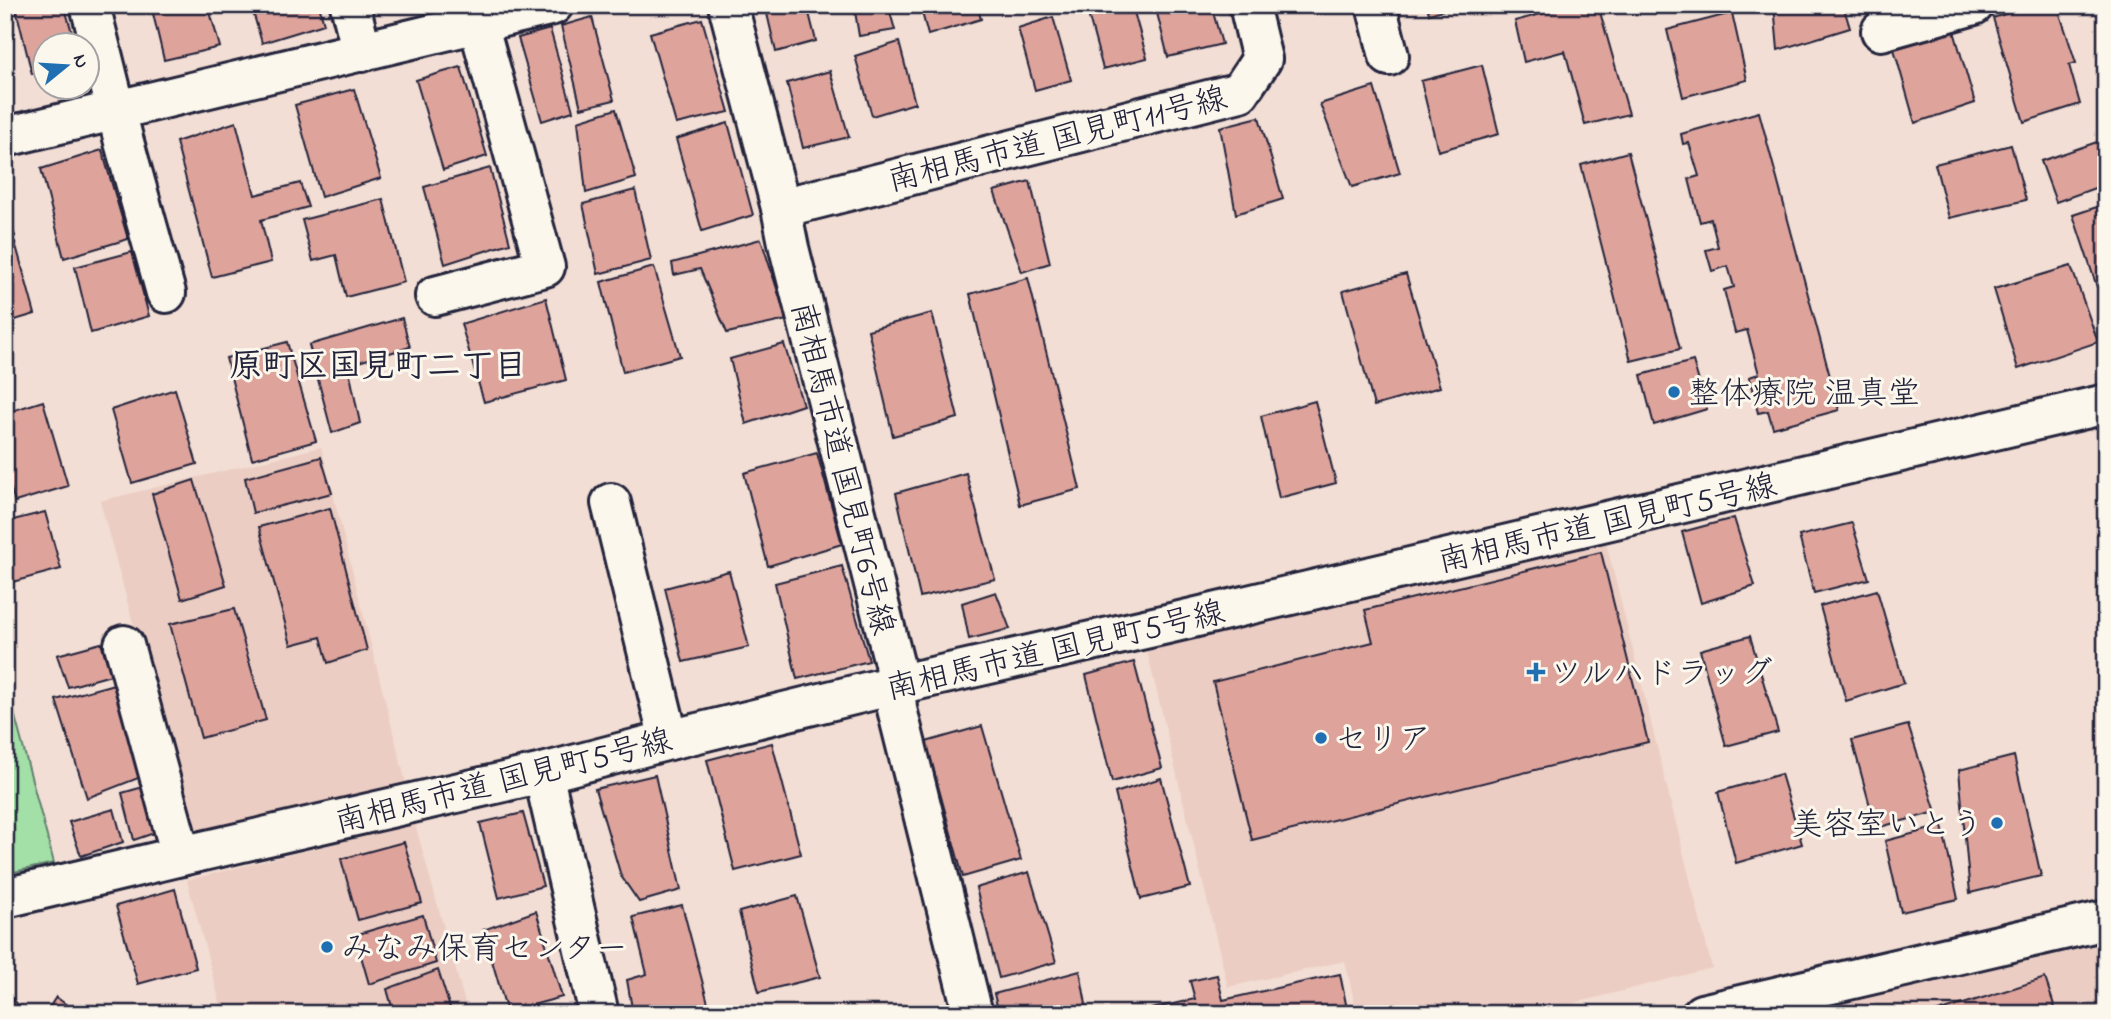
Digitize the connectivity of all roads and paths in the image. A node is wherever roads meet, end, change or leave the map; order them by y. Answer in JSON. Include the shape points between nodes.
{"nodes":[{"id":1,"x":90,"y":5,"type":"edge"},
{"id":2,"x":350,"y":5,"type":"edge"},
{"id":3,"x":552,"y":5,"type":"edge"},
{"id":4,"x":728,"y":5,"type":"edge"},
{"id":5,"x":1249,"y":5,"type":"edge"},
{"id":6,"x":1376,"y":5,"type":"edge"},
{"id":7,"x":1974,"y":5,"type":"edge"},
{"id":8,"x":478,"y":23,"type":"junction"},
{"id":9,"x":1881,"y":31,"type":"dead end"},
{"id":10,"x":362,"y":52,"type":"junction"},
{"id":11,"x":1389,"y":56,"type":"dead end"},
{"id":12,"x":116,"y":110,"type":"junction"},
{"id":13,"x":5,"y":137,"type":"edge"},
{"id":14,"x":781,"y":208,"type":"junction"},
{"id":15,"x":166,"y":293,"type":"dead end"},
{"id":16,"x":435,"y":296,"type":"dead end"},
{"id":17,"x":2106,"y":404,"type":"edge"},
{"id":18,"x":611,"y":503,"type":"dead end"},
{"id":19,"x":124,"y":645,"type":"dead end"},
{"id":20,"x":895,"y":686,"type":"junction"},
{"id":21,"x":669,"y":740,"type":"junction"},
{"id":22,"x":543,"y":773,"type":"junction"},
{"id":23,"x":181,"y":856,"type":"junction"},
{"id":24,"x":5,"y":898,"type":"edge"},
{"id":25,"x":2106,"y":920,"type":"edge"},
{"id":26,"x":599,"y":1014,"type":"edge"},
{"id":27,"x":973,"y":1014,"type":"edge"},
{"id":28,"x":1702,"y":1014,"type":"edge"}],
"edges":[{"from":1,"to":12,"type":"street"},
{"from":2,"to":10,"type":"street"},
{"from":3,"to":8,"type":"street"},
{"from":4,"to":14,"type":"street","name":"南相馬市道 国見町6号線"},
{"from":5,"to":14,"type":"street","name":"南相馬市道 国見町11号線","via":[[1262,59],[1240,92]]},
{"from":6,"to":11,"type":"street"},
{"from":7,"to":9,"type":"street"},
{"from":8,"to":10,"type":"street"},
{"from":8,"to":16,"type":"street","via":[[545,267]]},
{"from":10,"to":12,"type":"street"},
{"from":12,"to":13,"type":"street"},
{"from":12,"to":15,"type":"street"},
{"from":14,"to":20,"type":"street","name":"南相馬市道 国見町6号線","via":[[894,663]]},
{"from":17,"to":20,"type":"street","name":"南相馬市道 国見町5号線"},
{"from":18,"to":21,"type":"street"},
{"from":19,"to":23,"type":"street"},
{"from":20,"to":21,"type":"street","name":"南相馬市道 国見町5号線"},
{"from":20,"to":27,"type":"street","name":"南相馬市道 国見町6号線"},
{"from":21,"to":22,"type":"street","name":"南相馬市道 国見町5号線"},
{"from":22,"to":23,"type":"street","name":"南相馬市道 国見町5号線"},
{"from":22,"to":26,"type":"street"},
{"from":23,"to":24,"type":"street","name":"南相馬市道 国見町5号線"},
{"from":25,"to":28,"type":"street"}]}
